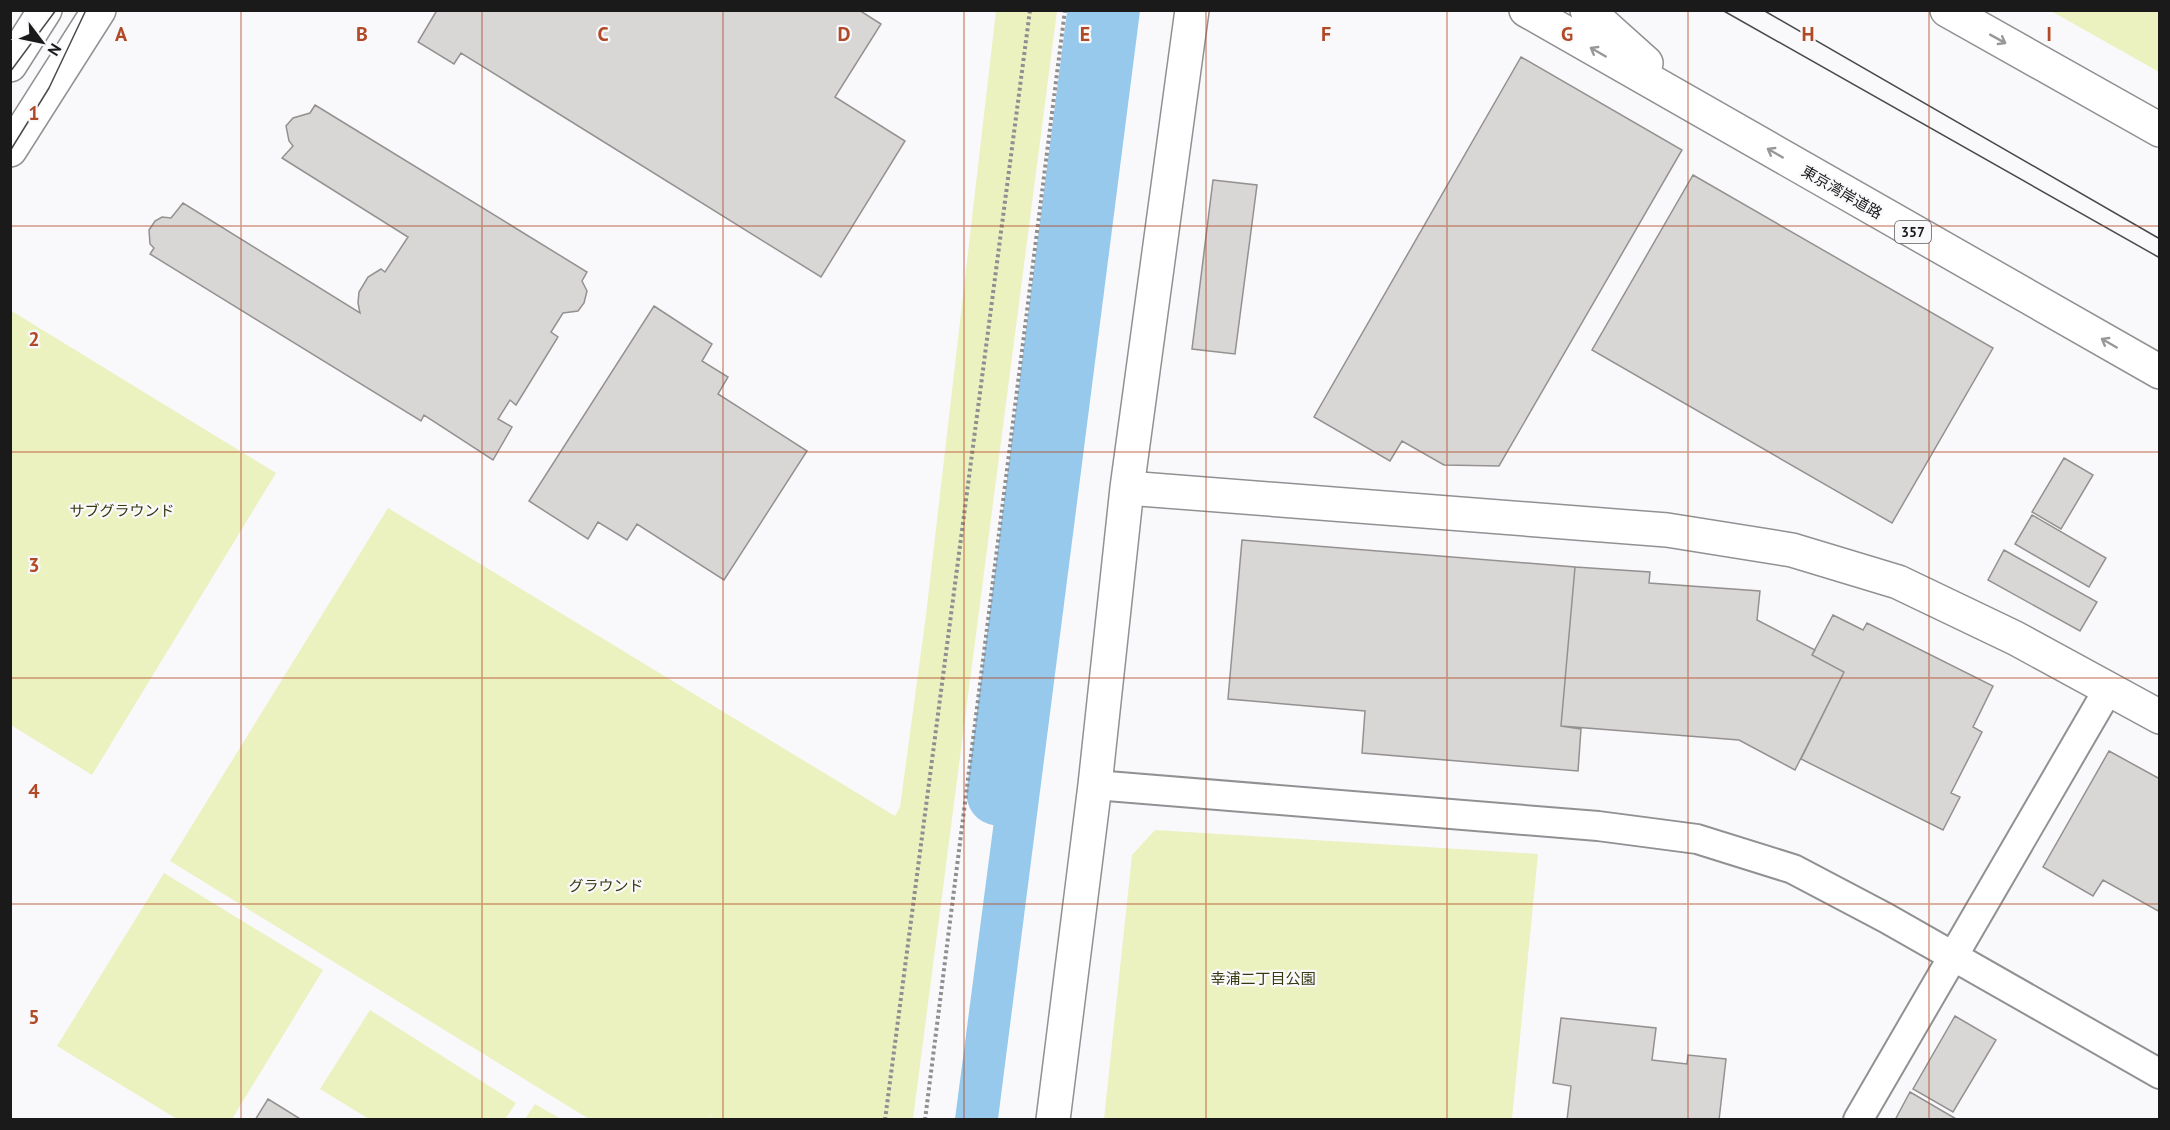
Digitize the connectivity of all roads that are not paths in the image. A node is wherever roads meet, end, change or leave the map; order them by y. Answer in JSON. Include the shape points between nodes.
{"nodes":[{"id":1,"x":45,"y":10,"type":"edge"},
{"id":2,"x":99,"y":10,"type":"edge"},
{"id":3,"x":1192,"y":10,"type":"edge"},
{"id":4,"x":1526,"y":10,"type":"edge"},
{"id":5,"x":1587,"y":10,"type":"edge"},
{"id":6,"x":1947,"y":10,"type":"edge"},
{"id":7,"x":10,"y":65,"type":"edge"},
{"id":8,"x":2160,"y":130,"type":"edge"},
{"id":9,"x":1744,"y":136,"type":"junction"},
{"id":10,"x":10,"y":150,"type":"edge"},
{"id":11,"x":2160,"y":372,"type":"edge"},
{"id":12,"x":1127,"y":488,"type":"junction"},
{"id":13,"x":2109,"y":688,"type":"junction"},
{"id":14,"x":2160,"y":717,"type":"edge"},
{"id":15,"x":1095,"y":785,"type":"junction"},
{"id":16,"x":1952,"y":957,"type":"junction"},
{"id":17,"x":2160,"y":1074,"type":"edge"},
{"id":18,"x":1053,"y":1119,"type":"edge"},
{"id":19,"x":1858,"y":1119,"type":"edge"}],
"edges":[{"from":1,"to":7,"type":"main road"},
{"from":2,"to":10,"type":"main road"},
{"from":3,"to":12,"type":"main road"},
{"from":9,"to":4,"type":"main road","name":"東京湾岸道路","number":"357","one_way":true},
{"from":5,"to":9,"type":"main road","number":"357","via":[[1645,62]]},
{"from":6,"to":8,"type":"main road","one_way":true},
{"from":11,"to":9,"type":"main road","name":"東京湾岸道路","number":"357","one_way":true},
{"from":12,"to":13,"type":"main road","via":[[1668,530],[1792,550],[1898,582]]},
{"from":12,"to":15,"type":"main road"},
{"from":13,"to":14,"type":"main road"},
{"from":13,"to":16,"type":"street"},
{"from":15,"to":16,"type":"street","via":[[1598,825],[1697,839],[1793,869]]},
{"from":15,"to":18,"type":"main road"},
{"from":16,"to":17,"type":"street"},
{"from":16,"to":19,"type":"street"}]}
